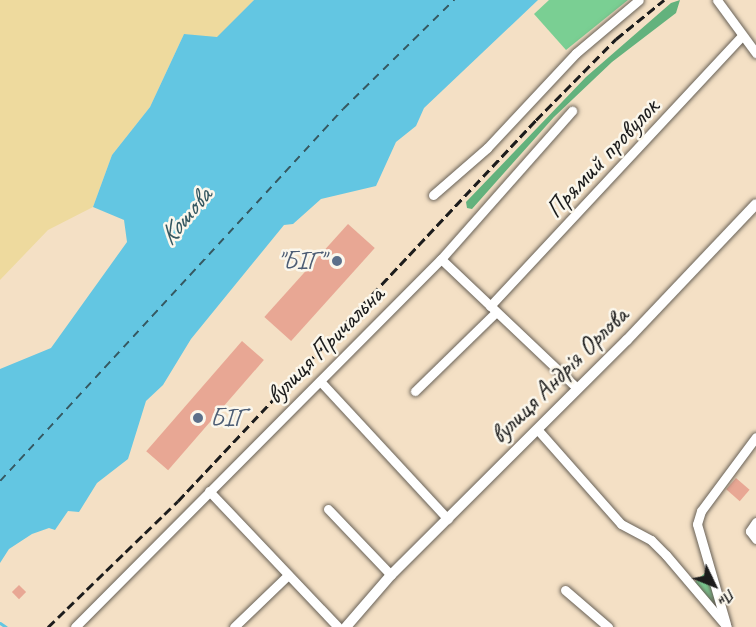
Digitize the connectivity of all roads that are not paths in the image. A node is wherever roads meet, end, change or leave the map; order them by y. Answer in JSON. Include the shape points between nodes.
{"nodes":[{"id":1,"x":639,"y":0,"type":"edge"},
{"id":2,"x":717,"y":0,"type":"edge"},
{"id":3,"x":748,"y":39,"type":"edge"},
{"id":4,"x":756,"y":53,"type":"edge"},
{"id":5,"x":572,"y":111,"type":"dead end"},
{"id":6,"x":434,"y":195,"type":"dead end"},
{"id":7,"x":756,"y":204,"type":"edge"},
{"id":8,"x":441,"y":259,"type":"junction"},
{"id":9,"x":493,"y":309,"type":"junction"},
{"id":10,"x":320,"y":381,"type":"junction"},
{"id":11,"x":577,"y":388,"type":"junction"},
{"id":12,"x":415,"y":392,"type":"dead end"},
{"id":13,"x":537,"y":429,"type":"junction"},
{"id":14,"x":756,"y":437,"type":"edge"},
{"id":15,"x":209,"y":491,"type":"junction"},
{"id":16,"x":328,"y":509,"type":"dead end"},
{"id":17,"x":448,"y":519,"type":"junction"},
{"id":18,"x":756,"y":522,"type":"edge"},
{"id":19,"x":756,"y":539,"type":"edge"},
{"id":20,"x":288,"y":575,"type":"junction"},
{"id":21,"x":391,"y":575,"type":"junction"},
{"id":22,"x":565,"y":590,"type":"dead end"},
{"id":23,"x":726,"y":625,"type":"edge"},
{"id":24,"x":75,"y":627,"type":"edge"},
{"id":25,"x":234,"y":627,"type":"edge"},
{"id":26,"x":338,"y":627,"type":"edge"},
{"id":27,"x":346,"y":627,"type":"edge"},
{"id":28,"x":609,"y":627,"type":"edge"}],
"edges":[{"from":1,"to":6,"type":"street","via":[[576,53],[488,148]]},
{"from":2,"to":3,"type":"street"},
{"from":3,"to":4,"type":"street"},
{"from":3,"to":9,"type":"street","name":"Прямий провулок"},
{"from":5,"to":8,"type":"street","name":"вулиця Причальна"},
{"from":7,"to":11,"type":"street","name":"вулиця Андрія Орлова"},
{"from":8,"to":9,"type":"street"},
{"from":8,"to":10,"type":"street","name":"вулиця Причальна"},
{"from":9,"to":11,"type":"street"},
{"from":9,"to":12,"type":"street","name":"Прямий провулок"},
{"from":10,"to":15,"type":"street","name":"вулиця Причальна"},
{"from":10,"to":17,"type":"street"},
{"from":11,"to":13,"type":"street","name":"вулиця Андрія Орлова"},
{"from":13,"to":17,"type":"street","name":"вулиця Андрія Орлова"},
{"from":13,"to":23,"type":"street","via":[[615,517],[656,544]]},
{"from":14,"to":23,"type":"street","via":[[701,511],[697,524]]},
{"from":15,"to":20,"type":"street"},
{"from":15,"to":24,"type":"street","name":"вулиця Причальна"},
{"from":16,"to":21,"type":"street"},
{"from":17,"to":21,"type":"street","name":"вулиця Андрія Орлова"},
{"from":18,"to":19,"type":"street","via":[[750,531]]},
{"from":20,"to":25,"type":"street"},
{"from":20,"to":26,"type":"street"},
{"from":21,"to":27,"type":"street","name":"вулиця Андрія Орлова"},
{"from":22,"to":28,"type":"street"}]}
